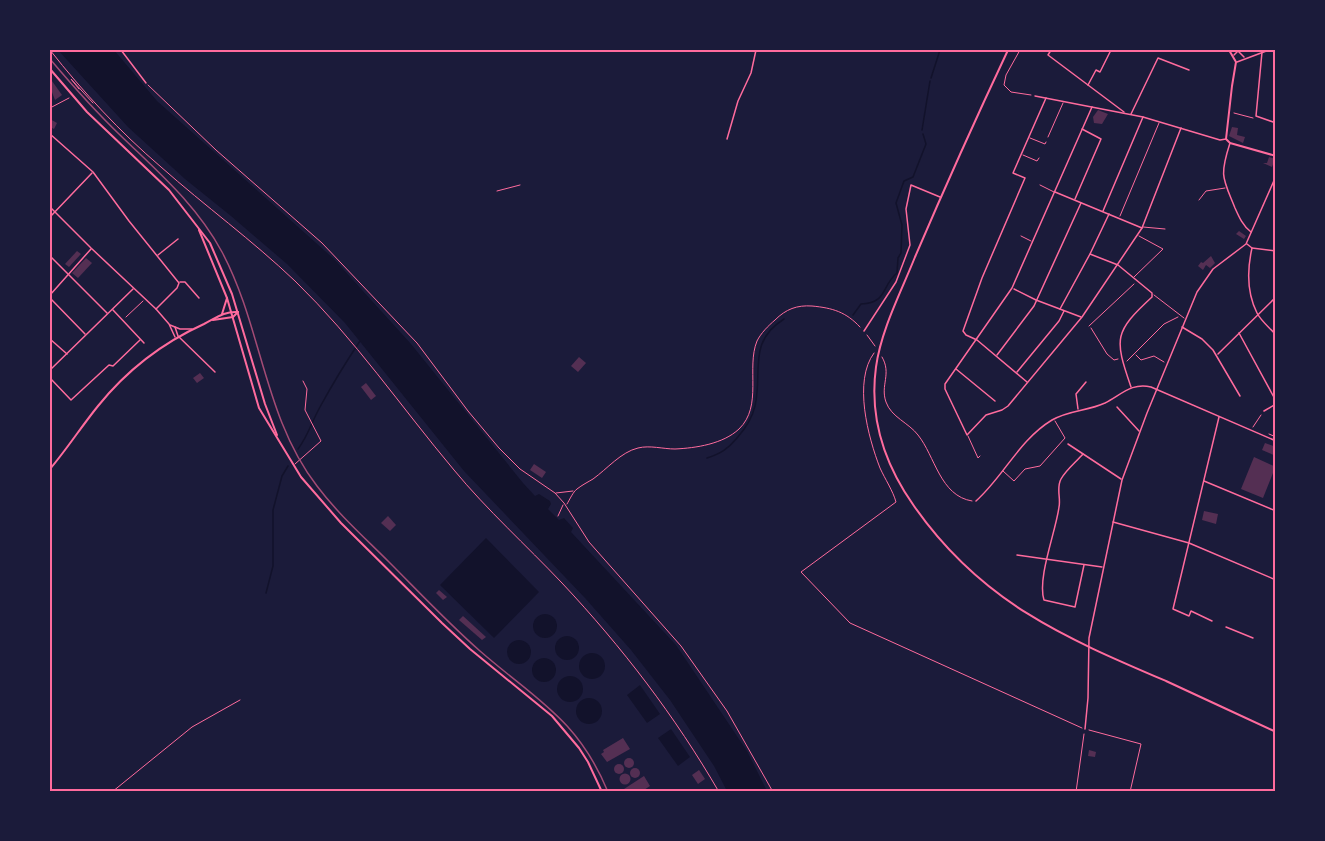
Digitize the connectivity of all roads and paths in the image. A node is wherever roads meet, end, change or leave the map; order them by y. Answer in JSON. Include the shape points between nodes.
{"nodes":[{"id":1,"x":50,"y":50,"type":"edge"},
{"id":2,"x":121,"y":50,"type":"edge"},
{"id":3,"x":756,"y":50,"type":"edge"},
{"id":4,"x":1008,"y":50,"type":"edge"},
{"id":5,"x":1020,"y":50,"type":"edge"},
{"id":6,"x":1051,"y":50,"type":"edge"},
{"id":7,"x":1111,"y":50,"type":"edge"},
{"id":8,"x":1229,"y":50,"type":"edge"},
{"id":9,"x":1239,"y":50,"type":"edge"},
{"id":10,"x":1269,"y":50,"type":"edge"},
{"id":11,"x":1262,"y":52,"type":"junction"},
{"id":12,"x":1234,"y":55,"type":"junction"},
{"id":13,"x":1245,"y":58,"type":"junction"},
{"id":14,"x":1236,"y":62,"type":"junction"},
{"id":15,"x":50,"y":69,"type":"edge"},
{"id":16,"x":1189,"y":70,"type":"dead end"},
{"id":17,"x":146,"y":83,"type":"joint"},
{"id":18,"x":1088,"y":85,"type":"junction"},
{"id":19,"x":79,"y":89,"type":"dead end"},
{"id":20,"x":1035,"y":96,"type":"joint"},
{"id":21,"x":69,"y":98,"type":"dead end"},
{"id":22,"x":1046,"y":98,"type":"junction"},
{"id":23,"x":1064,"y":101,"type":"junction"},
{"id":24,"x":94,"y":102,"type":"junction"},
{"id":25,"x":1092,"y":107,"type":"junction"},
{"id":26,"x":50,"y":108,"type":"edge"},
{"id":27,"x":1229,"y":112,"type":"junction"},
{"id":28,"x":1126,"y":114,"type":"junction"},
{"id":29,"x":1130,"y":114,"type":"junction"},
{"id":30,"x":1256,"y":116,"type":"junction"},
{"id":31,"x":1143,"y":117,"type":"junction"},
{"id":32,"x":1160,"y":122,"type":"junction"},
{"id":33,"x":1275,"y":123,"type":"edge"},
{"id":34,"x":1181,"y":128,"type":"junction"},
{"id":35,"x":1082,"y":129,"type":"junction"},
{"id":36,"x":50,"y":134,"type":"edge"},
{"id":37,"x":1029,"y":137,"type":"junction"},
{"id":38,"x":1048,"y":137,"type":"dead end"},
{"id":39,"x":727,"y":139,"type":"dead end"},
{"id":40,"x":1226,"y":139,"type":"junction"},
{"id":41,"x":1230,"y":143,"type":"junction"},
{"id":42,"x":1045,"y":144,"type":"dead end"},
{"id":43,"x":1021,"y":154,"type":"junction"},
{"id":44,"x":1275,"y":156,"type":"edge"},
{"id":45,"x":1039,"y":158,"type":"dead end"},
{"id":46,"x":1037,"y":161,"type":"junction"},
{"id":47,"x":1036,"y":165,"type":"dead end"},
{"id":48,"x":93,"y":172,"type":"junction"},
{"id":49,"x":1275,"y":176,"type":"edge"},
{"id":50,"x":520,"y":185,"type":"dead end"},
{"id":51,"x":1040,"y":185,"type":"dead end"},
{"id":52,"x":1226,"y":188,"type":"junction"},
{"id":53,"x":497,"y":191,"type":"dead end"},
{"id":54,"x":1054,"y":192,"type":"junction"},
{"id":55,"x":940,"y":197,"type":"junction"},
{"id":56,"x":1075,"y":200,"type":"junction"},
{"id":57,"x":1199,"y":200,"type":"dead end"},
{"id":58,"x":1081,"y":203,"type":"junction"},
{"id":59,"x":50,"y":207,"type":"edge"},
{"id":60,"x":1103,"y":211,"type":"junction"},
{"id":61,"x":54,"y":212,"type":"junction"},
{"id":62,"x":1109,"y":213,"type":"junction"},
{"id":63,"x":50,"y":217,"type":"edge"},
{"id":64,"x":1119,"y":218,"type":"junction"},
{"id":65,"x":1143,"y":227,"type":"junction"},
{"id":66,"x":1165,"y":229,"type":"dead end"},
{"id":67,"x":199,"y":230,"type":"junction"},
{"id":68,"x":1252,"y":232,"type":"junction"},
{"id":69,"x":1138,"y":235,"type":"junction"},
{"id":70,"x":1020,"y":236,"type":"dead end"},
{"id":71,"x":178,"y":239,"type":"dead end"},
{"id":72,"x":1033,"y":241,"type":"junction"},
{"id":73,"x":1246,"y":244,"type":"junction"},
{"id":74,"x":1252,"y":248,"type":"junction"},
{"id":75,"x":91,"y":249,"type":"junction"},
{"id":76,"x":1275,"y":251,"type":"edge"},
{"id":77,"x":1090,"y":254,"type":"junction"},
{"id":78,"x":50,"y":256,"type":"edge"},
{"id":79,"x":158,"y":256,"type":"junction"},
{"id":80,"x":1118,"y":265,"type":"junction"},
{"id":81,"x":67,"y":273,"type":"junction"},
{"id":82,"x":1134,"y":277,"type":"junction"},
{"id":83,"x":1138,"y":280,"type":"junction"},
{"id":84,"x":179,"y":283,"type":"junction"},
{"id":85,"x":134,"y":288,"type":"junction"},
{"id":86,"x":1012,"y":288,"type":"junction"},
{"id":87,"x":50,"y":295,"type":"edge"},
{"id":88,"x":1153,"y":295,"type":"junction"},
{"id":89,"x":50,"y":298,"type":"edge"},
{"id":90,"x":146,"y":298,"type":"junction"},
{"id":91,"x":199,"y":298,"type":"dead end"},
{"id":92,"x":227,"y":298,"type":"junction"},
{"id":93,"x":1275,"y":298,"type":"edge"},
{"id":94,"x":1036,"y":300,"type":"junction"},
{"id":95,"x":112,"y":309,"type":"junction"},
{"id":96,"x":156,"y":309,"type":"junction"},
{"id":97,"x":1060,"y":309,"type":"junction"},
{"id":98,"x":1064,"y":311,"type":"junction"},
{"id":99,"x":231,"y":312,"type":"junction"},
{"id":100,"x":238,"y":312,"type":"junction"},
{"id":101,"x":108,"y":313,"type":"junction"},
{"id":102,"x":222,"y":314,"type":"junction"},
{"id":103,"x":1257,"y":314,"type":"junction"},
{"id":104,"x":1179,"y":315,"type":"junction"},
{"id":105,"x":233,"y":317,"type":"junction"},
{"id":106,"x":1082,"y":317,"type":"junction"},
{"id":107,"x":1186,"y":319,"type":"junction"},
{"id":108,"x":122,"y":320,"type":"junction"},
{"id":109,"x":211,"y":321,"type":"junction"},
{"id":110,"x":169,"y":324,"type":"junction"},
{"id":111,"x":175,"y":327,"type":"junction"},
{"id":112,"x":1182,"y":327,"type":"junction"},
{"id":113,"x":194,"y":329,"type":"junction"},
{"id":114,"x":864,"y":331,"type":"junction"},
{"id":115,"x":1239,"y":333,"type":"junction"},
{"id":116,"x":86,"y":335,"type":"junction"},
{"id":117,"x":1275,"y":335,"type":"edge"},
{"id":118,"x":177,"y":337,"type":"junction"},
{"id":119,"x":50,"y":339,"type":"edge"},
{"id":120,"x":977,"y":339,"type":"junction"},
{"id":121,"x":140,"y":340,"type":"junction"},
{"id":122,"x":144,"y":344,"type":"dead end"},
{"id":123,"x":1135,"y":353,"type":"junction"},
{"id":124,"x":67,"y":354,"type":"junction"},
{"id":125,"x":1217,"y":355,"type":"junction"},
{"id":126,"x":996,"y":356,"type":"junction"},
{"id":127,"x":883,"y":358,"type":"dead end"},
{"id":128,"x":1121,"y":358,"type":"junction"},
{"id":129,"x":1167,"y":364,"type":"junction"},
{"id":130,"x":1123,"y":365,"type":"junction"},
{"id":131,"x":956,"y":369,"type":"junction"},
{"id":132,"x":50,"y":370,"type":"edge"},
{"id":133,"x":215,"y":372,"type":"dead end"},
{"id":134,"x":1016,"y":373,"type":"junction"},
{"id":135,"x":50,"y":378,"type":"edge"},
{"id":136,"x":303,"y":381,"type":"dead end"},
{"id":137,"x":1086,"y":382,"type":"dead end"},
{"id":138,"x":1028,"y":383,"type":"junction"},
{"id":139,"x":1131,"y":387,"type":"junction"},
{"id":140,"x":1156,"y":389,"type":"junction"},
{"id":141,"x":1240,"y":396,"type":"dead end"},
{"id":142,"x":995,"y":401,"type":"dead end"},
{"id":143,"x":1275,"y":403,"type":"edge"},
{"id":144,"x":1117,"y":407,"type":"dead end"},
{"id":145,"x":1078,"y":410,"type":"junction"},
{"id":146,"x":1264,"y":411,"type":"joint"},
{"id":147,"x":1219,"y":417,"type":"junction"},
{"id":148,"x":1054,"y":419,"type":"junction"},
{"id":149,"x":1251,"y":430,"type":"junction"},
{"id":150,"x":1139,"y":432,"type":"junction"},
{"id":151,"x":967,"y":435,"type":"junction"},
{"id":152,"x":278,"y":438,"type":"junction"},
{"id":153,"x":1275,"y":441,"type":"edge"},
{"id":154,"x":1068,"y":444,"type":"dead end"},
{"id":155,"x":1083,"y":454,"type":"junction"},
{"id":156,"x":980,"y":456,"type":"dead end"},
{"id":157,"x":294,"y":465,"type":"junction"},
{"id":158,"x":50,"y":469,"type":"edge"},
{"id":159,"x":1002,"y":470,"type":"junction"},
{"id":160,"x":1122,"y":480,"type":"junction"},
{"id":161,"x":1204,"y":480,"type":"junction"},
{"id":162,"x":575,"y":490,"type":"junction"},
{"id":163,"x":555,"y":494,"type":"junction"},
{"id":164,"x":971,"y":501,"type":"dead end"},
{"id":165,"x":976,"y":501,"type":"dead end"},
{"id":166,"x":565,"y":504,"type":"junction"},
{"id":167,"x":1275,"y":512,"type":"edge"},
{"id":168,"x":558,"y":516,"type":"dead end"},
{"id":169,"x":1113,"y":522,"type":"junction"},
{"id":170,"x":1189,"y":543,"type":"junction"},
{"id":171,"x":1017,"y":555,"type":"dead end"},
{"id":172,"x":1047,"y":560,"type":"junction"},
{"id":173,"x":1084,"y":565,"type":"junction"},
{"id":174,"x":1103,"y":567,"type":"junction"},
{"id":175,"x":1275,"y":580,"type":"edge"},
{"id":176,"x":1212,"y":621,"type":"dead end"},
{"id":177,"x":1226,"y":627,"type":"dead end"},
{"id":178,"x":1253,"y":638,"type":"dead end"},
{"id":179,"x":240,"y":700,"type":"dead end"},
{"id":180,"x":1085,"y":729,"type":"junction"},
{"id":181,"x":1275,"y":732,"type":"edge"},
{"id":182,"x":112,"y":792,"type":"edge"},
{"id":183,"x":602,"y":792,"type":"edge"},
{"id":184,"x":719,"y":792,"type":"edge"},
{"id":185,"x":773,"y":792,"type":"edge"},
{"id":186,"x":1076,"y":792,"type":"edge"},
{"id":187,"x":1130,"y":792,"type":"edge"}],
"edges":[{"from":1,"to":24,"type":"path"},
{"from":2,"to":17,"type":"street"},
{"from":3,"to":39,"type":"street"},
{"from":4,"to":55,"type":"main road"},
{"from":5,"to":20,"type":"path","via":[[1005,75],[1004,85],[1011,92]]},
{"from":6,"to":18,"type":"street","via":[[1048,56]]},
{"from":7,"to":18,"type":"street"},
{"from":8,"to":12,"type":"main road"},
{"from":9,"to":12,"type":"street"},
{"from":9,"to":13,"type":"street"},
{"from":10,"to":11,"type":"street"},
{"from":11,"to":13,"type":"street"},
{"from":11,"to":30,"type":"street"},
{"from":12,"to":14,"type":"main road"},
{"from":13,"to":14,"type":"street"},
{"from":14,"to":27,"type":"main road"},
{"from":15,"to":67,"type":"main road","via":[[95,120],[158,178]]},
{"from":16,"to":29,"type":"street","via":[[1158,58]]},
{"from":17,"to":163,"type":"path","via":[[328,249],[417,343],[499,448]]},
{"from":18,"to":28,"type":"street"},
{"from":19,"to":24,"type":"path","via":[[71,79]]},
{"from":20,"to":22,"type":"street"},
{"from":21,"to":26,"type":"path"},
{"from":22,"to":23,"type":"street"},
{"from":22,"to":37,"type":"street"},
{"from":23,"to":25,"type":"street"},
{"from":23,"to":38,"type":"lane"},
{"from":24,"to":184,"type":"path","via":[[159,166],[284,271],[362,353],[455,472],[562,582],[664,703]]},
{"from":25,"to":28,"type":"street"},
{"from":25,"to":35,"type":"street"},
{"from":27,"to":30,"type":"path"},
{"from":27,"to":40,"type":"main road"},
{"from":28,"to":29,"type":"street"},
{"from":29,"to":31,"type":"street"},
{"from":30,"to":33,"type":"street"},
{"from":31,"to":32,"type":"street"},
{"from":31,"to":60,"type":"street"},
{"from":32,"to":34,"type":"street"},
{"from":32,"to":64,"type":"lane"},
{"from":34,"to":40,"type":"street"},
{"from":34,"to":65,"type":"street"},
{"from":35,"to":54,"type":"street"},
{"from":35,"to":56,"type":"street","via":[[1101,139]]},
{"from":36,"to":48,"type":"street"},
{"from":37,"to":42,"type":"lane"},
{"from":37,"to":43,"type":"street"},
{"from":40,"to":41,"type":"main road"},
{"from":41,"to":44,"type":"main road"},
{"from":41,"to":52,"type":"street","via":[[1223,170]]},
{"from":43,"to":46,"type":"lane"},
{"from":43,"to":120,"type":"street","via":[[1013,172],[1026,178],[963,331]]},
{"from":45,"to":46,"type":"lane"},
{"from":46,"to":47,"type":"lane"},
{"from":48,"to":61,"type":"street"},
{"from":48,"to":79,"type":"street"},
{"from":49,"to":68,"type":"street"},
{"from":50,"to":53,"type":"path"},
{"from":51,"to":54,"type":"lane"},
{"from":52,"to":57,"type":"lane","via":[[1206,191]]},
{"from":52,"to":68,"type":"street","via":[[1242,223]]},
{"from":54,"to":56,"type":"street"},
{"from":54,"to":72,"type":"street"},
{"from":55,"to":114,"type":"street","via":[[911,185],[906,209],[910,245],[896,282]]},
{"from":55,"to":181,"type":"main road","via":[[883,339],[876,366],[875,417],[892,471],[951,552],[1018,608],[1061,634]]},
{"from":56,"to":58,"type":"street"},
{"from":58,"to":60,"type":"street"},
{"from":58,"to":94,"type":"street"},
{"from":59,"to":61,"type":"street"},
{"from":60,"to":62,"type":"street"},
{"from":61,"to":63,"type":"street"},
{"from":61,"to":75,"type":"street"},
{"from":62,"to":64,"type":"street"},
{"from":62,"to":77,"type":"street"},
{"from":64,"to":65,"type":"street"},
{"from":65,"to":66,"type":"lane"},
{"from":65,"to":69,"type":"street"},
{"from":67,"to":92,"type":"main road"},
{"from":67,"to":100,"type":"main road","via":[[214,252]]},
{"from":68,"to":73,"type":"street"},
{"from":69,"to":80,"type":"street"},
{"from":69,"to":82,"type":"lane","via":[[1163,249]]},
{"from":70,"to":72,"type":"lane"},
{"from":71,"to":79,"type":"street"},
{"from":72,"to":86,"type":"street"},
{"from":73,"to":74,"type":"street"},
{"from":73,"to":107,"type":"street","via":[[1207,276]]},
{"from":74,"to":76,"type":"street"},
{"from":74,"to":103,"type":"street","via":[[1249,287]]},
{"from":75,"to":81,"type":"street"},
{"from":75,"to":85,"type":"street"},
{"from":77,"to":80,"type":"street"},
{"from":77,"to":97,"type":"street"},
{"from":78,"to":81,"type":"street"},
{"from":79,"to":84,"type":"street"},
{"from":80,"to":82,"type":"street"},
{"from":80,"to":106,"type":"street"},
{"from":81,"to":87,"type":"street"},
{"from":81,"to":101,"type":"street"},
{"from":82,"to":83,"type":"street"},
{"from":83,"to":88,"type":"street"},
{"from":83,"to":128,"type":"path","via":[[1089,326],[1107,354],[1114,360]]},
{"from":84,"to":91,"type":"street","via":[[185,282]]},
{"from":84,"to":96,"type":"street"},
{"from":85,"to":90,"type":"street"},
{"from":85,"to":95,"type":"street"},
{"from":86,"to":94,"type":"street"},
{"from":86,"to":120,"type":"street"},
{"from":88,"to":104,"type":"lane"},
{"from":88,"to":128,"type":"street","via":[[1122,329]]},
{"from":89,"to":116,"type":"street"},
{"from":90,"to":96,"type":"street"},
{"from":90,"to":108,"type":"path"},
{"from":92,"to":99,"type":"main road"},
{"from":92,"to":102,"type":"main road"},
{"from":93,"to":103,"type":"street"},
{"from":94,"to":97,"type":"street"},
{"from":94,"to":126,"type":"street"},
{"from":95,"to":101,"type":"street"},
{"from":95,"to":108,"type":"street"},
{"from":96,"to":110,"type":"street"},
{"from":97,"to":98,"type":"street"},
{"from":98,"to":106,"type":"street"},
{"from":98,"to":134,"type":"street"},
{"from":99,"to":100,"type":"main road"},
{"from":99,"to":102,"type":"main road"},
{"from":99,"to":105,"type":"main road"},
{"from":100,"to":105,"type":"main road"},
{"from":100,"to":152,"type":"main road"},
{"from":101,"to":116,"type":"street"},
{"from":102,"to":109,"type":"main road"},
{"from":103,"to":115,"type":"street"},
{"from":103,"to":117,"type":"street"},
{"from":104,"to":107,"type":"lane"},
{"from":104,"to":123,"type":"path"},
{"from":105,"to":109,"type":"main road"},
{"from":105,"to":152,"type":"main road","via":[[257,402]]},
{"from":106,"to":138,"type":"street"},
{"from":107,"to":112,"type":"street"},
{"from":108,"to":121,"type":"street"},
{"from":109,"to":113,"type":"main road"},
{"from":110,"to":111,"type":"street"},
{"from":110,"to":118,"type":"street"},
{"from":111,"to":113,"type":"street"},
{"from":111,"to":118,"type":"street"},
{"from":112,"to":125,"type":"street","via":[[1202,339]]},
{"from":112,"to":129,"type":"street"},
{"from":113,"to":118,"type":"main road"},
{"from":114,"to":162,"type":"path","via":[[845,313],[829,308],[792,308],[773,321],[758,340],[750,409],[737,431],[699,447],[637,448]]},
{"from":114,"to":180,"type":"path","via":[[877,349],[865,373],[869,430],[896,502],[801,572],[850,623]]},
{"from":115,"to":125,"type":"street"},
{"from":115,"to":143,"type":"street"},
{"from":116,"to":124,"type":"street"},
{"from":118,"to":133,"type":"street"},
{"from":118,"to":158,"type":"main road","via":[[121,380]]},
{"from":119,"to":124,"type":"street"},
{"from":120,"to":126,"type":"street"},
{"from":120,"to":131,"type":"street"},
{"from":121,"to":122,"type":"street"},
{"from":121,"to":135,"type":"street","via":[[71,400]]},
{"from":123,"to":129,"type":"path","via":[[1141,360],[1154,356]]},
{"from":123,"to":130,"type":"path"},
{"from":124,"to":132,"type":"street"},
{"from":125,"to":141,"type":"street"},
{"from":126,"to":134,"type":"street"},
{"from":127,"to":164,"type":"path","via":[[888,368],[884,392],[888,406],[920,437],[950,489]]},
{"from":128,"to":130,"type":"street"},
{"from":129,"to":140,"type":"street"},
{"from":130,"to":139,"type":"street"},
{"from":131,"to":142,"type":"street"},
{"from":131,"to":151,"type":"street","via":[[945,387]]},
{"from":134,"to":138,"type":"street"},
{"from":136,"to":157,"type":"lane","via":[[307,390],[305,410],[321,441]]},
{"from":137,"to":145,"type":"street","via":[[1076,394]]},
{"from":138,"to":151,"type":"street","via":[[1008,406],[986,415]]},
{"from":139,"to":140,"type":"street","via":[[1145,385]]},
{"from":139,"to":145,"type":"street","via":[[1107,402]]},
{"from":140,"to":147,"type":"street"},
{"from":140,"to":150,"type":"street"},
{"from":143,"to":146,"type":"street"},
{"from":144,"to":150,"type":"street"},
{"from":145,"to":148,"type":"street"},
{"from":146,"to":149,"type":"path"},
{"from":147,"to":149,"type":"street"},
{"from":147,"to":161,"type":"street"},
{"from":148,"to":159,"type":"street","via":[[1036,432]]},
{"from":148,"to":159,"type":"lane","via":[[1065,438],[1040,466],[1025,469],[1014,481]]},
{"from":149,"to":153,"type":"street"},
{"from":150,"to":160,"type":"street"},
{"from":151,"to":156,"type":"lane"},
{"from":152,"to":157,"type":"main road"},
{"from":154,"to":155,"type":"street"},
{"from":155,"to":160,"type":"street"},
{"from":155,"to":172,"type":"street","via":[[1061,479],[1060,505]]},
{"from":157,"to":183,"type":"main road","via":[[341,523],[442,623],[552,717],[588,762]]},
{"from":159,"to":165,"type":"street"},
{"from":160,"to":169,"type":"street"},
{"from":161,"to":167,"type":"street"},
{"from":161,"to":170,"type":"street"},
{"from":162,"to":163,"type":"path"},
{"from":162,"to":166,"type":"path"},
{"from":163,"to":166,"type":"path"},
{"from":166,"to":168,"type":"path"},
{"from":166,"to":185,"type":"path","via":[[589,542],[681,646],[727,711]]},
{"from":169,"to":170,"type":"street"},
{"from":169,"to":174,"type":"street"},
{"from":170,"to":175,"type":"street"},
{"from":170,"to":176,"type":"street","via":[[1173,609],[1190,616],[1191,611]]},
{"from":171,"to":172,"type":"street"},
{"from":172,"to":173,"type":"street"},
{"from":172,"to":173,"type":"street","via":[[1044,600],[1075,607]]},
{"from":173,"to":174,"type":"street"},
{"from":174,"to":180,"type":"street","via":[[1089,638]]},
{"from":177,"to":178,"type":"street"},
{"from":179,"to":182,"type":"path","via":[[192,727]]},
{"from":180,"to":186,"type":"path"},
{"from":180,"to":187,"type":"path","via":[[1141,744]]}]}
